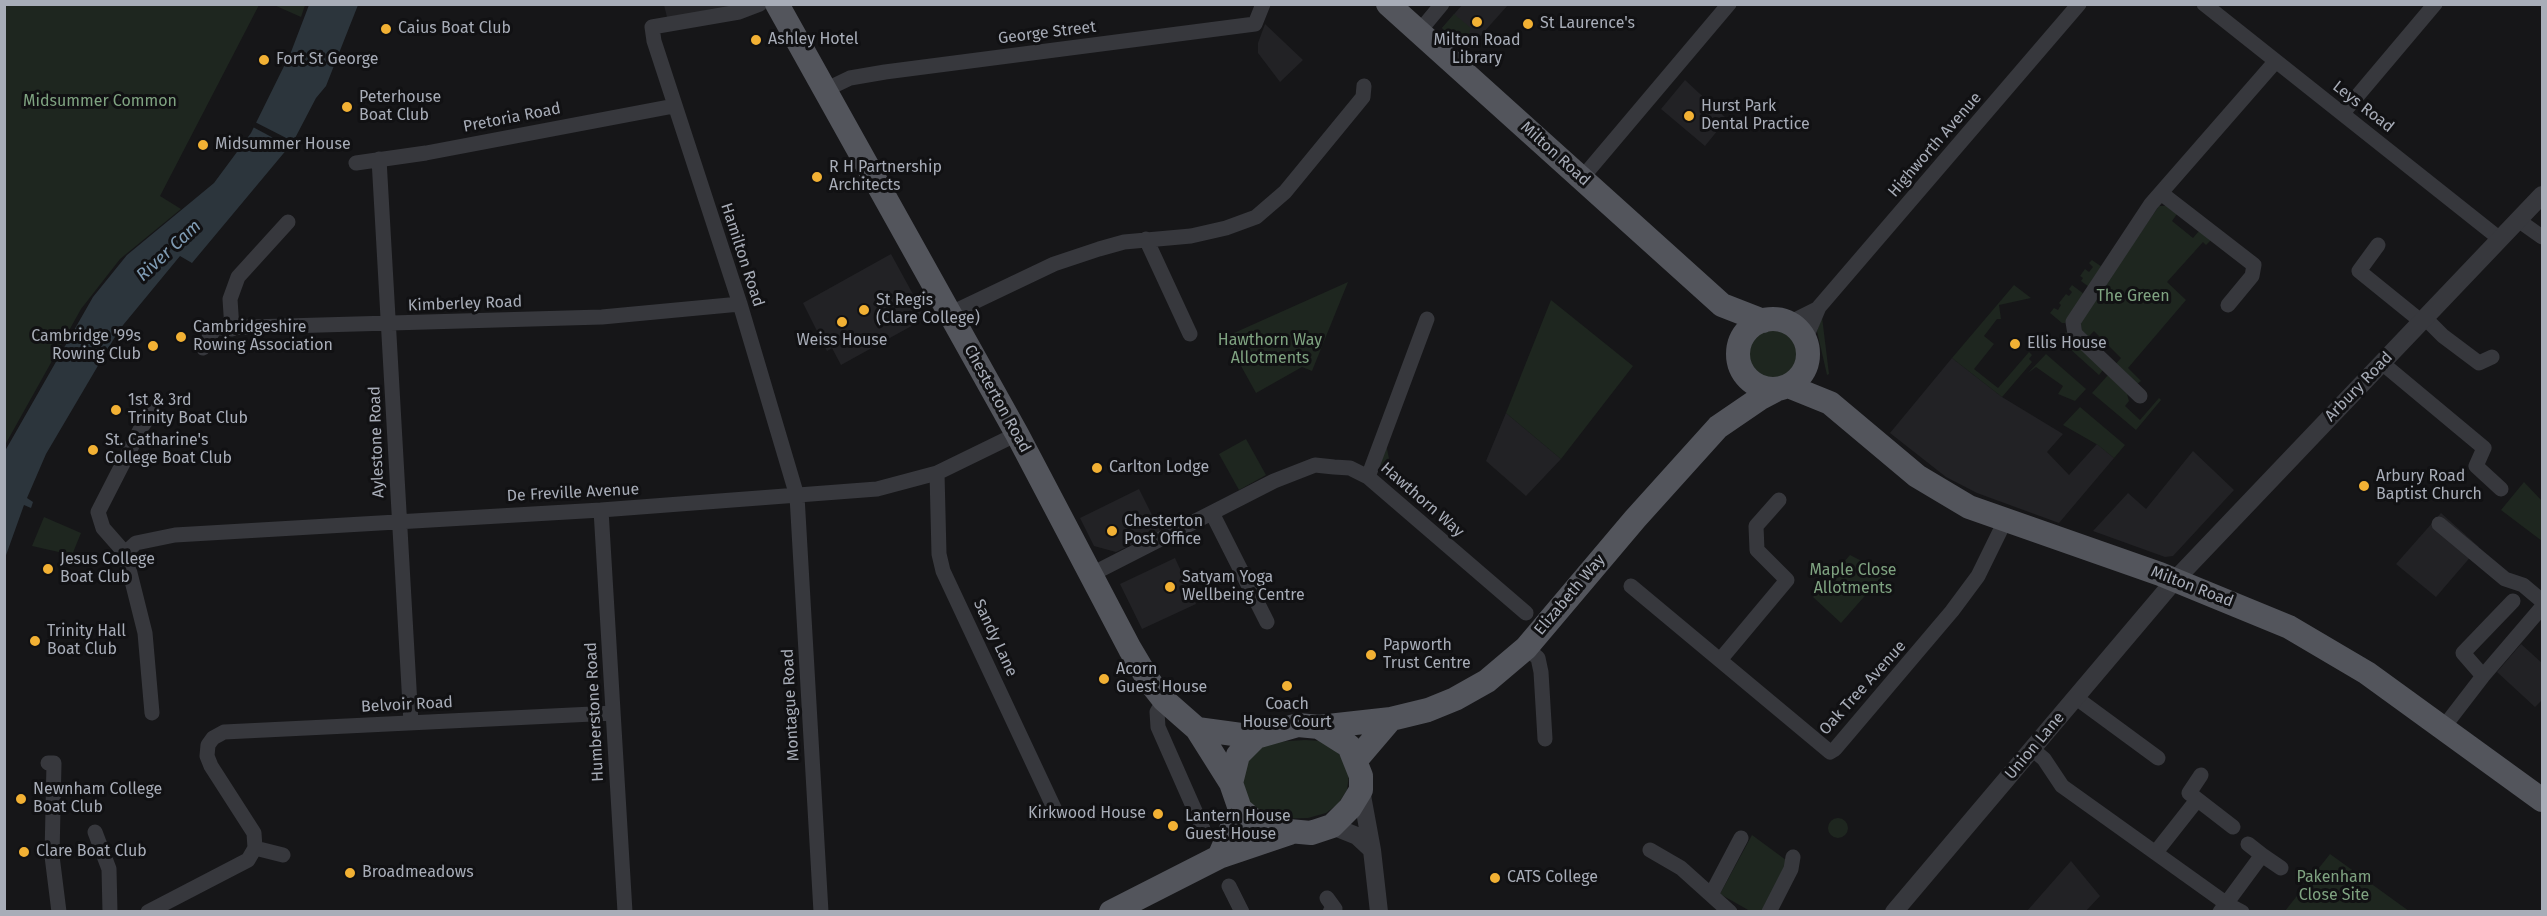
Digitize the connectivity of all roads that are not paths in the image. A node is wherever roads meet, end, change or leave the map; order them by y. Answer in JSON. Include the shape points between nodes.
{"nodes":[{"id":1,"x":760,"y":4,"type":"edge"},
{"id":2,"x":777,"y":4,"type":"edge"},
{"id":3,"x":1263,"y":4,"type":"edge"},
{"id":4,"x":1388,"y":4,"type":"edge"},
{"id":5,"x":1442,"y":4,"type":"edge"},
{"id":6,"x":1729,"y":4,"type":"edge"},
{"id":7,"x":2079,"y":4,"type":"edge"},
{"id":8,"x":2204,"y":4,"type":"edge"},
{"id":9,"x":2435,"y":4,"type":"edge"},
{"id":10,"x":1418,"y":33,"type":"junction"},
{"id":11,"x":2274,"y":62,"type":"junction"},
{"id":12,"x":1364,"y":86,"type":"dead end"},
{"id":13,"x":825,"y":90,"type":"junction"},
{"id":14,"x":674,"y":106,"type":"junction"},
{"id":15,"x":2343,"y":113,"type":"junction"},
{"id":16,"x":379,"y":159,"type":"junction"},
{"id":17,"x":356,"y":163,"type":"dead end"},
{"id":18,"x":1582,"y":178,"type":"junction"},
{"id":19,"x":2161,"y":193,"type":"junction"},
{"id":20,"x":2542,"y":195,"type":"edge"},
{"id":21,"x":2518,"y":220,"type":"junction"},
{"id":22,"x":288,"y":222,"type":"dead end"},
{"id":23,"x":2542,"y":237,"type":"edge"},
{"id":24,"x":1146,"y":239,"type":"junction"},
{"id":25,"x":2500,"y":239,"type":"junction"},
{"id":26,"x":2378,"y":244,"type":"dead end"},
{"id":27,"x":740,"y":303,"type":"junction"},
{"id":28,"x":1722,"y":305,"type":"junction"},
{"id":29,"x":2228,"y":305,"type":"dead end"},
{"id":30,"x":1817,"y":309,"type":"junction"},
{"id":31,"x":950,"y":314,"type":"junction"},
{"id":32,"x":1427,"y":320,"type":"dead end"},
{"id":33,"x":1763,"y":321,"type":"junction"},
{"id":34,"x":2424,"y":321,"type":"junction"},
{"id":35,"x":390,"y":324,"type":"junction"},
{"id":36,"x":232,"y":329,"type":"junction"},
{"id":37,"x":1190,"y":334,"type":"dead end"},
{"id":38,"x":1801,"y":341,"type":"junction"},
{"id":39,"x":1740,"y":343,"type":"junction"},
{"id":40,"x":203,"y":348,"type":"dead end"},
{"id":41,"x":2492,"y":357,"type":"dead end"},
{"id":42,"x":2382,"y":363,"type":"junction"},
{"id":43,"x":1742,"y":369,"type":"junction"},
{"id":44,"x":1783,"y":388,"type":"junction"},
{"id":45,"x":2139,"y":396,"type":"dead end"},
{"id":46,"x":1830,"y":403,"type":"junction"},
{"id":47,"x":153,"y":411,"type":"dead end"},
{"id":48,"x":1718,"y":427,"type":"junction"},
{"id":49,"x":1017,"y":434,"type":"junction"},
{"id":50,"x":936,"y":473,"type":"junction"},
{"id":51,"x":1368,"y":477,"type":"junction"},
{"id":52,"x":2501,"y":489,"type":"dead end"},
{"id":53,"x":797,"y":496,"type":"junction"},
{"id":54,"x":1779,"y":500,"type":"dead end"},
{"id":55,"x":601,"y":510,"type":"junction"},
{"id":56,"x":1212,"y":513,"type":"junction"},
{"id":57,"x":398,"y":520,"type":"junction"},
{"id":58,"x":2005,"y":521,"type":"junction"},
{"id":59,"x":2439,"y":524,"type":"dead end"},
{"id":60,"x":126,"y":554,"type":"junction"},
{"id":61,"x":1092,"y":574,"type":"junction"},
{"id":62,"x":2175,"y":580,"type":"junction"},
{"id":63,"x":1631,"y":586,"type":"dead end"},
{"id":64,"x":2512,"y":601,"type":"dead end"},
{"id":65,"x":2542,"y":601,"type":"edge"},
{"id":66,"x":2542,"y":606,"type":"edge"},
{"id":67,"x":1526,"y":613,"type":"dead end"},
{"id":68,"x":1267,"y":622,"type":"dead end"},
{"id":69,"x":1526,"y":648,"type":"junction"},
{"id":70,"x":1720,"y":660,"type":"junction"},
{"id":71,"x":2483,"y":676,"type":"junction"},
{"id":72,"x":2075,"y":697,"type":"junction"},
{"id":73,"x":1164,"y":700,"type":"junction"},
{"id":74,"x":152,"y":713,"type":"dead end"},
{"id":75,"x":613,"y":713,"type":"junction"},
{"id":76,"x":1391,"y":719,"type":"junction"},
{"id":77,"x":411,"y":723,"type":"junction"},
{"id":78,"x":1319,"y":727,"type":"junction"},
{"id":79,"x":2443,"y":728,"type":"junction"},
{"id":80,"x":1197,"y":729,"type":"junction"},
{"id":81,"x":1256,"y":737,"type":"junction"},
{"id":82,"x":1545,"y":739,"type":"dead end"},
{"id":83,"x":2032,"y":749,"type":"junction"},
{"id":84,"x":2158,"y":758,"type":"dead end"},
{"id":85,"x":1356,"y":760,"type":"junction"},
{"id":86,"x":48,"y":763,"type":"dead end"},
{"id":87,"x":2201,"y":775,"type":"dead end"},
{"id":88,"x":1231,"y":783,"type":"junction"},
{"id":89,"x":1361,"y":790,"type":"junction"},
{"id":90,"x":2197,"y":800,"type":"junction"},
{"id":91,"x":2542,"y":800,"type":"edge"},
{"id":92,"x":1239,"y":809,"type":"junction"},
{"id":93,"x":1054,"y":810,"type":"dead end"},
{"id":94,"x":1332,"y":826,"type":"junction"},
{"id":95,"x":2233,"y":827,"type":"dead end"},
{"id":96,"x":1203,"y":829,"type":"dead end"},
{"id":97,"x":94,"y":832,"type":"dead end"},
{"id":98,"x":1291,"y":833,"type":"junction"},
{"id":99,"x":1741,"y":838,"type":"dead end"},
{"id":100,"x":2248,"y":844,"type":"dead end"},
{"id":101,"x":255,"y":848,"type":"junction"},
{"id":102,"x":1372,"y":850,"type":"junction"},
{"id":103,"x":1650,"y":850,"type":"dead end"},
{"id":104,"x":2156,"y":852,"type":"junction"},
{"id":105,"x":283,"y":855,"type":"dead end"},
{"id":106,"x":2262,"y":855,"type":"junction"},
{"id":107,"x":1219,"y":857,"type":"junction"},
{"id":108,"x":1793,"y":857,"type":"dead end"},
{"id":109,"x":2281,"y":868,"type":"dead end"},
{"id":110,"x":1229,"y":886,"type":"dead end"},
{"id":111,"x":1712,"y":893,"type":"junction"},
{"id":112,"x":2224,"y":908,"type":"edge"},
{"id":113,"x":155,"y":910,"type":"edge"},
{"id":114,"x":59,"y":912,"type":"edge"},
{"id":115,"x":110,"y":912,"type":"edge"},
{"id":116,"x":625,"y":912,"type":"edge"},
{"id":117,"x":821,"y":912,"type":"edge"},
{"id":118,"x":1111,"y":912,"type":"edge"},
{"id":119,"x":1242,"y":912,"type":"edge"},
{"id":120,"x":1378,"y":912,"type":"edge"},
{"id":121,"x":1730,"y":912,"type":"edge"},
{"id":122,"x":1769,"y":912,"type":"edge"},
{"id":123,"x":1894,"y":912,"type":"edge"},
{"id":124,"x":2242,"y":912,"type":"edge"}],
"edges":[{"from":1,"to":14,"type":"street","name":"Hamilton Road","via":[[739,12],[652,27]]},
{"from":2,"to":13,"type":"main road","name":"Chesterton Road"},
{"from":3,"to":13,"type":"street","name":"George Street","via":[[1255,24],[885,72],[850,78]]},
{"from":4,"to":10,"type":"main road","name":"Milton Road"},
{"from":5,"to":10,"type":"street"},
{"from":6,"to":18,"type":"street"},
{"from":7,"to":30,"type":"street","name":"Highworth Avenue"},
{"from":8,"to":11,"type":"street","name":"Leys Road"},
{"from":9,"to":15,"type":"street"},
{"from":10,"to":18,"type":"main road","name":"Milton Road"},
{"from":11,"to":15,"type":"street","name":"Leys Road"},
{"from":11,"to":19,"type":"street"},
{"from":12,"to":24,"type":"street","via":[[1363,97],[1285,192],[1256,217],[1191,236]]},
{"from":13,"to":31,"type":"main road","name":"Chesterton Road"},
{"from":14,"to":16,"type":"street","name":"Pretoria Road"},
{"from":14,"to":27,"type":"street","name":"Hamilton Road"},
{"from":15,"to":25,"type":"street","name":"Leys Road"},
{"from":16,"to":17,"type":"street","name":"Pretoria Road"},
{"from":16,"to":35,"type":"street","name":"Aylestone Road"},
{"from":18,"to":28,"type":"main road","name":"Milton Road"},
{"from":19,"to":29,"type":"street","via":[[2254,266],[2252,276]]},
{"from":19,"to":45,"type":"street","via":[[2072,325],[2075,334]]},
{"from":20,"to":21,"type":"street","name":"Arbury Road"},
{"from":21,"to":23,"type":"street"},
{"from":21,"to":25,"type":"street","name":"Arbury Road"},
{"from":22,"to":36,"type":"street","via":[[238,277],[230,299]]},
{"from":24,"to":31,"type":"street","via":[[1054,264]]},
{"from":24,"to":37,"type":"street"},
{"from":25,"to":34,"type":"street","name":"Arbury Road"},
{"from":26,"to":34,"type":"street","via":[[2359,271]]},
{"from":27,"to":35,"type":"street","name":"Kimberley Road","via":[[602,317]]},
{"from":27,"to":53,"type":"street","name":"Hamilton Road"},
{"from":28,"to":33,"type":"main road","name":"Milton Road"},
{"from":28,"to":39,"type":"main road","name":"Milton Road"},
{"from":30,"to":38,"type":"street","name":"Highworth Avenue"},
{"from":30,"to":38,"type":"street","name":"Highworth Avenue"},
{"from":31,"to":49,"type":"main road","name":"Chesterton Road"},
{"from":32,"to":51,"type":"street"},
{"from":33,"to":38,"type":"main road","via":[[1776,320]]},
{"from":33,"to":39,"type":"main road","via":[[1747,332]]},
{"from":34,"to":41,"type":"street","via":[[2479,363]]},
{"from":34,"to":42,"type":"street","name":"Arbury Road"},
{"from":35,"to":36,"type":"street","name":"Kimberley Road"},
{"from":35,"to":57,"type":"street","name":"Aylestone Road"},
{"from":36,"to":40,"type":"street","name":"Kimberley Road","via":[[214,328]]},
{"from":38,"to":44,"type":"main road","via":[[1798,379]]},
{"from":38,"to":46,"type":"main road","name":"Milton Road"},
{"from":39,"to":43,"type":"main road"},
{"from":42,"to":52,"type":"street","via":[[2484,448],[2476,466]]},
{"from":42,"to":62,"type":"street","name":"Arbury Road"},
{"from":43,"to":44,"type":"main road","via":[[1753,383],[1767,389]]},
{"from":43,"to":48,"type":"main road","name":"Elizabeth Way","via":[[1735,396]]},
{"from":44,"to":46,"type":"main road","name":"Milton Road"},
{"from":44,"to":48,"type":"main road","name":"Elizabeth Way"},
{"from":46,"to":58,"type":"main road","name":"Milton Road","via":[[1933,488]]},
{"from":47,"to":60,"type":"street","via":[[98,512],[103,528]]},
{"from":48,"to":69,"type":"main road","name":"Elizabeth Way"},
{"from":49,"to":50,"type":"street","name":"De Freville Avenue"},
{"from":49,"to":61,"type":"main road","name":"Chesterton Road"},
{"from":50,"to":53,"type":"street","name":"De Freville Avenue","via":[[877,489]]},
{"from":50,"to":93,"type":"street","name":"Sandy Lane","via":[[943,571]]},
{"from":51,"to":56,"type":"street","name":"Hawthorn Way","via":[[1350,468],[1315,465]]},
{"from":51,"to":67,"type":"street","name":"Hawthorn Way"},
{"from":53,"to":55,"type":"street","name":"De Freville Avenue"},
{"from":53,"to":117,"type":"street","name":"Montague Road"},
{"from":54,"to":70,"type":"street","via":[[1756,526],[1757,550],[1786,580]]},
{"from":55,"to":57,"type":"street","name":"De Freville Avenue"},
{"from":55,"to":75,"type":"street","name":"Humberstone Road"},
{"from":56,"to":61,"type":"street","name":"Hawthorn Way"},
{"from":56,"to":68,"type":"street"},
{"from":57,"to":60,"type":"street","name":"De Freville Avenue","via":[[153,537],[136,543]]},
{"from":57,"to":77,"type":"street","name":"Aylestone Road"},
{"from":58,"to":62,"type":"main road","name":"Milton Road"},
{"from":58,"to":70,"type":"street","name":"Oak Tree Avenue","via":[[1965,594],[1830,752]]},
{"from":59,"to":65,"type":"street","via":[[2505,579],[2523,585]]},
{"from":60,"to":74,"type":"street","via":[[145,633]]},
{"from":61,"to":73,"type":"main road","name":"Chesterton Road","via":[[1134,657]]},
{"from":62,"to":72,"type":"street","name":"Union Lane"},
{"from":62,"to":79,"type":"main road","name":"Milton Road","via":[[2289,627],[2367,673]]},
{"from":63,"to":70,"type":"street","name":"Oak Tree Avenue"},
{"from":64,"to":71,"type":"street","via":[[2463,653]]},
{"from":66,"to":71,"type":"street"},
{"from":69,"to":76,"type":"main road","name":"Elizabeth Way","via":[[1487,681],[1455,699]]},
{"from":69,"to":82,"type":"street","via":[[1538,658],[1541,672]]},
{"from":71,"to":79,"type":"street"},
{"from":72,"to":83,"type":"street","name":"Union Lane"},
{"from":72,"to":84,"type":"street"},
{"from":73,"to":80,"type":"main road","name":"Chesterton Road"},
{"from":73,"to":96,"type":"street","via":[[1157,712],[1158,728]]},
{"from":75,"to":77,"type":"street","name":"Belvoir Road"},
{"from":75,"to":116,"type":"street","name":"Humberstone Road"},
{"from":76,"to":78,"type":"main road","name":"Elizabeth Way"},
{"from":76,"to":85,"type":"main road"},
{"from":77,"to":101,"type":"street","name":"Belvoir Road","via":[[224,732],[213,738],[207,756],[254,833]]},
{"from":78,"to":81,"type":"main road","via":[[1298,725]]},
{"from":78,"to":85,"type":"main road","via":[[1349,746]]},
{"from":79,"to":91,"type":"main road","name":"Milton Road"},
{"from":80,"to":81,"type":"main road"},
{"from":80,"to":88,"type":"main road","name":"Chesterton Road"},
{"from":81,"to":88,"type":"main road","via":[[1238,755]]},
{"from":83,"to":104,"type":"street","via":[[2044,759],[2062,786]]},
{"from":83,"to":123,"type":"street","name":"Union Lane"},
{"from":85,"to":89,"type":"main road"},
{"from":86,"to":114,"type":"street","via":[[54,763],[52,856]]},
{"from":87,"to":90,"type":"street","via":[[2188,793]]},
{"from":88,"to":92,"type":"main road"},
{"from":89,"to":94,"type":"main road"},
{"from":89,"to":102,"type":"street"},
{"from":90,"to":95,"type":"street"},
{"from":90,"to":104,"type":"street"},
{"from":92,"to":98,"type":"main road","via":[[1267,829]]},
{"from":92,"to":107,"type":"main road"},
{"from":94,"to":98,"type":"main road","via":[[1311,833]]},
{"from":94,"to":102,"type":"street","via":[[1357,836]]},
{"from":97,"to":115,"type":"street","via":[[109,869]]},
{"from":98,"to":107,"type":"main road"},
{"from":99,"to":111,"type":"street"},
{"from":100,"to":106,"type":"street"},
{"from":101,"to":105,"type":"street"},
{"from":101,"to":113,"type":"street","via":[[248,860]]},
{"from":102,"to":120,"type":"street"},
{"from":103,"to":111,"type":"street","via":[[1682,868]]},
{"from":104,"to":112,"type":"street"},
{"from":106,"to":109,"type":"street"},
{"from":106,"to":112,"type":"street"},
{"from":107,"to":118,"type":"main road"},
{"from":108,"to":122,"type":"street"},
{"from":110,"to":119,"type":"street"},
{"from":111,"to":121,"type":"street"},
{"from":112,"to":124,"type":"street"}]}
